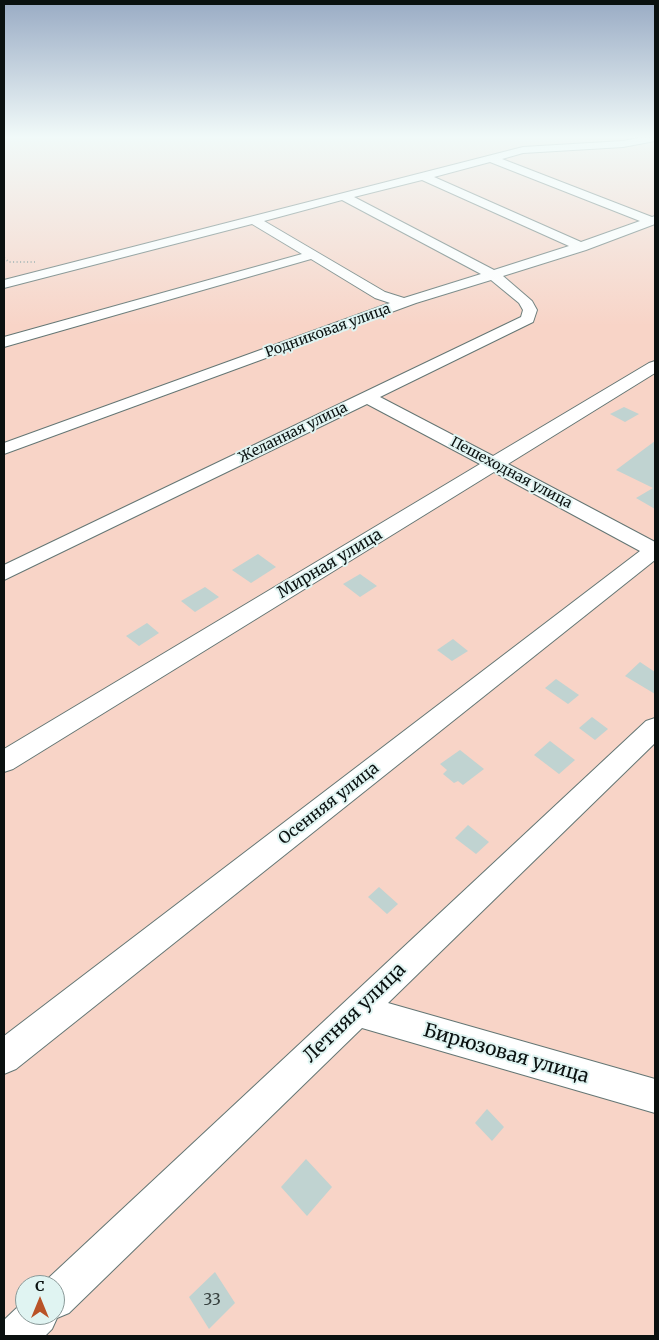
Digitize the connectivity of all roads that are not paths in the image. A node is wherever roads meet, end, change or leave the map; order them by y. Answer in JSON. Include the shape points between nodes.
{"nodes":[{"id":1,"x":324,"y":201,"type":"edge"},
{"id":2,"x":351,"y":201,"type":"edge"},
{"id":3,"x":478,"y":201,"type":"edge"},
{"id":4,"x":600,"y":201,"type":"edge"},
{"id":5,"x":253,"y":219,"type":"junction"},
{"id":6,"x":653,"y":221,"type":"edge"},
{"id":7,"x":581,"y":247,"type":"junction"},
{"id":8,"x":312,"y":255,"type":"junction"},
{"id":9,"x":494,"y":274,"type":"junction"},
{"id":10,"x":4,"y":284,"type":"edge"},
{"id":11,"x":406,"y":303,"type":"junction"},
{"id":12,"x":4,"y":342,"type":"edge"},
{"id":13,"x":655,"y":366,"type":"edge"},
{"id":14,"x":367,"y":397,"type":"junction"},
{"id":15,"x":4,"y":449,"type":"edge"},
{"id":16,"x":494,"y":464,"type":"junction"},
{"id":17,"x":655,"y":550,"type":"edge"},
{"id":18,"x":4,"y":573,"type":"edge"},
{"id":19,"x":655,"y":728,"type":"edge"},
{"id":20,"x":4,"y":762,"type":"edge"},
{"id":21,"x":358,"y":1011,"type":"junction"},
{"id":22,"x":4,"y":1057,"type":"edge"},
{"id":23,"x":655,"y":1096,"type":"edge"},
{"id":24,"x":65,"y":1289,"type":"edge"},
{"id":25,"x":28,"y":1325,"type":"edge"},
{"id":26,"x":16,"y":1336,"type":"edge"}],
"edges":[{"from":1,"to":5,"type":"street"},
{"from":2,"to":9,"type":"street"},
{"from":3,"to":7,"type":"street"},
{"from":4,"to":6,"type":"street"},
{"from":5,"to":8,"type":"street"},
{"from":5,"to":10,"type":"street"},
{"from":6,"to":7,"type":"street","name":"Родниковая улица"},
{"from":7,"to":9,"type":"street","name":"Родниковая улица"},
{"from":8,"to":11,"type":"street","via":[[380,295]]},
{"from":8,"to":12,"type":"street"},
{"from":9,"to":11,"type":"street","name":"Родниковая улица"},
{"from":9,"to":14,"type":"street","name":"Желанная улица","via":[[525,301],[530,310],[528,319]]},
{"from":11,"to":15,"type":"street","name":"Родниковая улица"},
{"from":13,"to":16,"type":"street","name":"Мирная улица"},
{"from":14,"to":16,"type":"street","name":"Пешеходная улица"},
{"from":14,"to":18,"type":"street","name":"Желанная улица"},
{"from":16,"to":17,"type":"street","name":"Пешеходная улица"},
{"from":16,"to":20,"type":"street","name":"Мирная улица"},
{"from":17,"to":22,"type":"street","name":"Осенняя улица"},
{"from":19,"to":21,"type":"street","name":"Летняя улица"},
{"from":21,"to":23,"type":"street","name":"Бирюзовая улица"},
{"from":21,"to":24,"type":"street","name":"Летняя улица"},
{"from":25,"to":26,"type":"street"}]}
